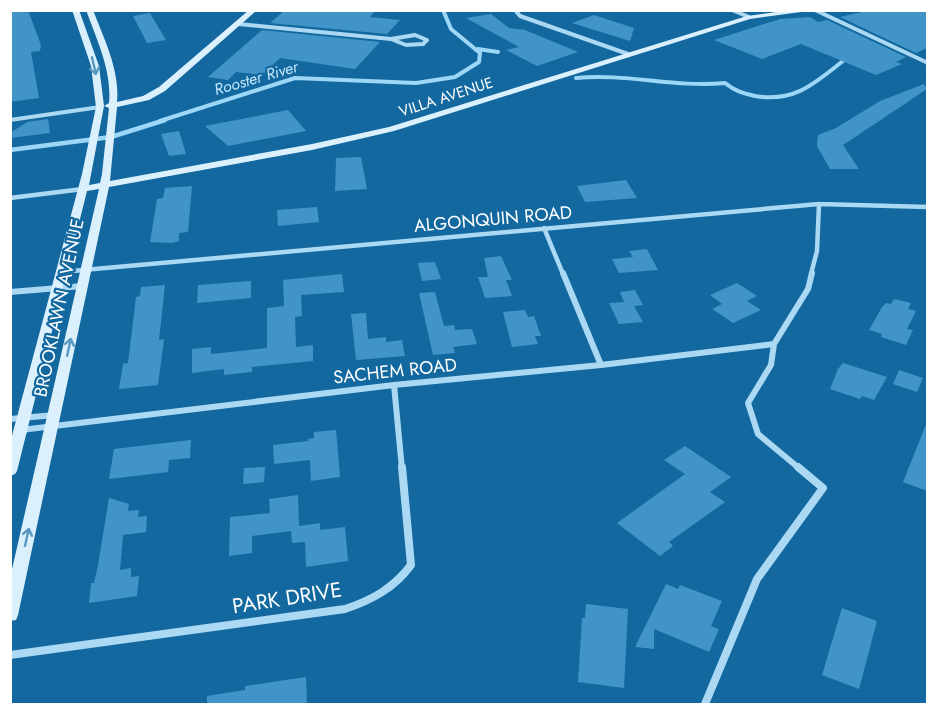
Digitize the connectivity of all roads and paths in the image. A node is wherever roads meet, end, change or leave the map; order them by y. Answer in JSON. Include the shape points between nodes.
{"nodes":[{"id":1,"x":75,"y":10,"type":"edge"},
{"id":2,"x":89,"y":10,"type":"edge"},
{"id":3,"x":254,"y":10,"type":"edge"},
{"id":4,"x":515,"y":10,"type":"edge"},
{"id":5,"x":732,"y":10,"type":"edge"},
{"id":6,"x":814,"y":10,"type":"edge"},
{"id":7,"x":749,"y":17,"type":"junction"},
{"id":8,"x":238,"y":24,"type":"junction"},
{"id":9,"x":391,"y":39,"type":"junction"},
{"id":10,"x":628,"y":54,"type":"junction"},
{"id":11,"x":927,"y":61,"type":"edge"},
{"id":12,"x":114,"y":105,"type":"junction"},
{"id":13,"x":100,"y":108,"type":"junction"},
{"id":14,"x":10,"y":120,"type":"edge"},
{"id":15,"x":104,"y":185,"type":"junction"},
{"id":16,"x":82,"y":189,"type":"junction"},
{"id":17,"x":10,"y":198,"type":"edge"},
{"id":18,"x":819,"y":204,"type":"junction"},
{"id":19,"x":927,"y":207,"type":"edge"},
{"id":20,"x":544,"y":228,"type":"junction"},
{"id":21,"x":86,"y":271,"type":"junction"},
{"id":22,"x":61,"y":272,"type":"junction"},
{"id":23,"x":83,"y":286,"type":"junction"},
{"id":24,"x":57,"y":287,"type":"junction"},
{"id":25,"x":10,"y":292,"type":"edge"},
{"id":26,"x":774,"y":344,"type":"junction"},
{"id":27,"x":601,"y":365,"type":"junction"},
{"id":28,"x":394,"y":385,"type":"junction"},
{"id":29,"x":23,"y":418,"type":"junction"},
{"id":30,"x":10,"y":419,"type":"edge"},
{"id":31,"x":54,"y":421,"type":"junction"},
{"id":32,"x":20,"y":430,"type":"junction"},
{"id":33,"x":10,"y":471,"type":"edge"},
{"id":34,"x":10,"y":615,"type":"edge"},
{"id":35,"x":10,"y":655,"type":"edge"},
{"id":36,"x":705,"y":705,"type":"edge"}],
"edges":[{"from":1,"to":13,"type":"main road","name":"BROOKLAWN AVENUE","one_way":true,"via":[[95,66]]},
{"from":2,"to":12,"type":"main road","name":"BROOKLAWN AVENUE","via":[[109,62]]},
{"from":3,"to":8,"type":"main road"},
{"from":4,"to":10,"type":"street","via":[[520,16]]},
{"from":5,"to":7,"type":"street"},
{"from":6,"to":7,"type":"main road","name":"VILLA AVENUE"},
{"from":6,"to":11,"type":"street"},
{"from":7,"to":10,"type":"main road","name":"VILLA AVENUE"},
{"from":8,"to":9,"type":"street"},
{"from":8,"to":12,"type":"main road","via":[[162,89],[146,98]]},
{"from":9,"to":9,"type":"street","via":[[415,36],[427,40],[411,46]]},
{"from":10,"to":15,"type":"main road","name":"VILLA AVENUE","via":[[391,129]]},
{"from":12,"to":13,"type":"main road"},
{"from":12,"to":15,"type":"main road","name":"BROOKLAWN AVENUE"},
{"from":13,"to":14,"type":"street"},
{"from":13,"to":16,"type":"main road","name":"BROOKLAWN AVENUE"},
{"from":15,"to":16,"type":"main road","name":"VILLA AVENUE"},
{"from":15,"to":21,"type":"main road","name":"BROOKLAWN AVENUE"},
{"from":16,"to":17,"type":"street"},
{"from":16,"to":22,"type":"main road","name":"BROOKLAWN AVENUE"},
{"from":18,"to":19,"type":"street","name":"ALGONQUIN ROAD"},
{"from":18,"to":20,"type":"street","name":"ALGONQUIN ROAD"},
{"from":18,"to":26,"type":"street","via":[[817,251],[808,289]]},
{"from":20,"to":21,"type":"street","name":"ALGONQUIN ROAD"},
{"from":20,"to":27,"type":"street"},
{"from":21,"to":22,"type":"street","name":"ALGONQUIN ROAD"},
{"from":21,"to":23,"type":"main road","name":"BROOKLAWN AVENUE"},
{"from":22,"to":24,"type":"main road","name":"BROOKLAWN AVENUE"},
{"from":23,"to":24,"type":"street"},
{"from":31,"to":23,"type":"main road","name":"BROOKLAWN AVENUE","one_way":true},
{"from":24,"to":25,"type":"street"},
{"from":24,"to":29,"type":"main road","name":"BROOKLAWN AVENUE"},
{"from":26,"to":27,"type":"street","name":"SACHEM ROAD"},
{"from":26,"to":36,"type":"street","via":[[771,365],[748,404],[759,434],[823,488],[757,579]]},
{"from":27,"to":28,"type":"street","name":"SACHEM ROAD"},
{"from":28,"to":31,"type":"street","name":"SACHEM ROAD"},
{"from":28,"to":35,"type":"street","name":"PARK DRIVE","via":[[411,566],[401,581],[383,594],[345,609]]},
{"from":29,"to":30,"type":"street"},
{"from":29,"to":31,"type":"street"},
{"from":29,"to":32,"type":"main road","name":"BROOKLAWN AVENUE"},
{"from":31,"to":32,"type":"street","name":"SACHEM ROAD"},
{"from":34,"to":31,"type":"main road","name":"BROOKLAWN AVENUE","one_way":true},
{"from":32,"to":33,"type":"main road","name":"BROOKLAWN AVENUE"}]}
